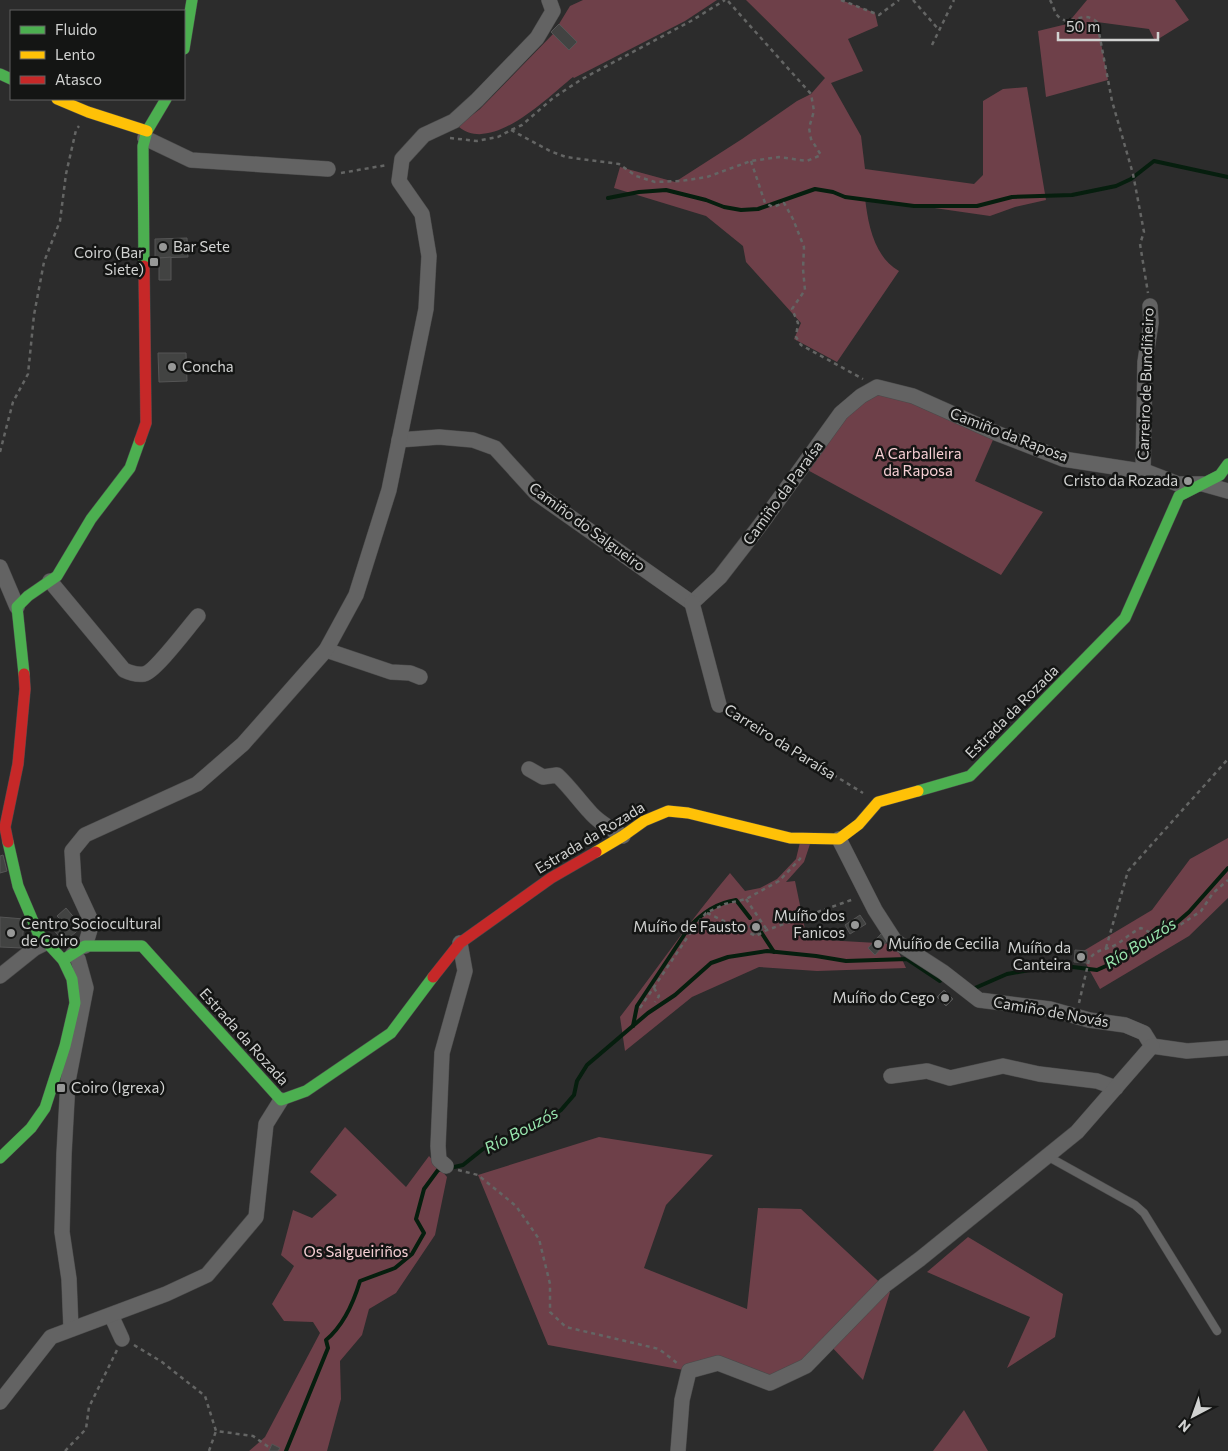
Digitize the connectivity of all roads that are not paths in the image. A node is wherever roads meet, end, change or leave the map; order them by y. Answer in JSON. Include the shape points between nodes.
{"nodes":[{"id":1,"x":192,"y":0,"type":"edge"},
{"id":2,"x":549,"y":0,"type":"edge"},
{"id":3,"x":185,"y":43,"type":"edge"},
{"id":4,"x":58,"y":100,"type":"edge"},
{"id":5,"x":165,"y":100,"type":"edge"},
{"id":6,"x":146,"y":134,"type":"junction"},
{"id":7,"x":328,"y":169,"type":"road end"},
{"id":8,"x":1150,"y":306,"type":"road end"},
{"id":9,"x":877,"y":387,"type":"joint"},
{"id":10,"x":399,"y":440,"type":"junction"},
{"id":11,"x":1228,"y":464,"type":"edge"},
{"id":12,"x":1143,"y":471,"type":"junction"},
{"id":13,"x":1203,"y":484,"type":"junction"},
{"id":14,"x":1228,"y":491,"type":"edge"},
{"id":15,"x":0,"y":567,"type":"edge"},
{"id":16,"x":50,"y":581,"type":"junction"},
{"id":17,"x":692,"y":603,"type":"junction"},
{"id":18,"x":17,"y":607,"type":"junction"},
{"id":19,"x":198,"y":616,"type":"dead end"},
{"id":20,"x":326,"y":650,"type":"junction"},
{"id":21,"x":420,"y":677,"type":"dead end"},
{"id":22,"x":719,"y":705,"type":"road end"},
{"id":23,"x":529,"y":769,"type":"dead end"},
{"id":24,"x":624,"y":836,"type":"junction"},
{"id":25,"x":839,"y":839,"type":"junction"},
{"id":26,"x":47,"y":942,"type":"junction"},
{"id":27,"x":460,"y":943,"type":"junction"},
{"id":28,"x":74,"y":954,"type":"junction"},
{"id":29,"x":0,"y":976,"type":"edge"},
{"id":30,"x":1152,"y":1046,"type":"junction"},
{"id":31,"x":1228,"y":1048,"type":"edge"},
{"id":32,"x":891,"y":1076,"type":"dead end"},
{"id":33,"x":1116,"y":1088,"type":"junction"},
{"id":34,"x":281,"y":1100,"type":"junction"},
{"id":35,"x":1047,"y":1156,"type":"junction"},
{"id":36,"x":0,"y":1158,"type":"edge"},
{"id":37,"x":450,"y":1168,"type":"road end"},
{"id":38,"x":111,"y":1315,"type":"junction"},
{"id":39,"x":71,"y":1329,"type":"junction"},
{"id":40,"x":1217,"y":1331,"type":"dead end"},
{"id":41,"x":122,"y":1339,"type":"road end"},
{"id":42,"x":0,"y":1402,"type":"edge"},
{"id":43,"x":678,"y":1451,"type":"edge"}],
"edges":[{"from":1,"to":3,"type":"street"},
{"from":2,"to":10,"type":"street","via":[[553,11],[537,38],[454,121],[424,135],[402,159],[399,181],[422,214],[429,256],[426,309]]},
{"from":4,"to":6,"type":"street"},
{"from":5,"to":6,"type":"street"},
{"from":6,"to":7,"type":"street","via":[[191,160]]},
{"from":6,"to":16,"type":"street","via":[[143,146],[146,424],[130,468],[92,519],[57,576]]},
{"from":8,"to":12,"type":"street","name":"Carreiro de Bundiñeiro","via":[[1151,323],[1145,362]]},
{"from":9,"to":12,"type":"street","name":"Camiño da Raposa","via":[[912,396],[1063,459]]},
{"from":9,"to":17,"type":"street","name":"Camiño da Paraísa","via":[[841,413],[726,570]]},
{"from":10,"to":17,"type":"street","name":"Camiño do Salgueiro","via":[[465,439],[495,448],[536,493]]},
{"from":10,"to":20,"type":"street","via":[[389,490],[356,595]]},
{"from":11,"to":13,"type":"street","name":"Estrada da Rozada","via":[[1220,475]]},
{"from":12,"to":13,"type":"street","name":"Camiño da Raposa","via":[[1178,484]]},
{"from":13,"to":14,"type":"street","name":"Camiño da Raposa"},
{"from":13,"to":25,"type":"street","name":"Estrada da Rozada","via":[[1180,496],[1125,618],[970,776],[878,802],[859,824]]},
{"from":15,"to":18,"type":"street"},
{"from":16,"to":18,"type":"street"},
{"from":16,"to":19,"type":"street","via":[[124,670],[134,674],[143,674],[154,668]]},
{"from":17,"to":22,"type":"street","name":"Carreiro da Paraísa"},
{"from":18,"to":26,"type":"street","via":[[24,690],[18,764],[5,828],[18,886],[38,933]]},
{"from":20,"to":21,"type":"street","via":[[392,672]]},
{"from":20,"to":28,"type":"street","via":[[243,744],[197,784],[85,835],[72,851],[74,884],[92,923]]},
{"from":23,"to":24,"type":"street","via":[[543,777],[557,775],[590,812],[608,828]]},
{"from":24,"to":25,"type":"street","name":"Estrada da Rozada","via":[[644,821],[668,811],[790,838]]},
{"from":24,"to":27,"type":"street","name":"Estrada da Rozada","via":[[551,878]]},
{"from":25,"to":30,"type":"street","name":"Camiño de Novás","via":[[867,895],[896,941],[979,1000],[1023,1004],[1125,1025],[1144,1033]]},
{"from":26,"to":28,"type":"street"},
{"from":26,"to":29,"type":"street"},
{"from":27,"to":34,"type":"street","name":"Estrada da Rozada","via":[[391,1033],[306,1091]]},
{"from":27,"to":37,"type":"street","via":[[466,971],[442,1053],[438,1146],[439,1160]]},
{"from":28,"to":34,"type":"street","name":"Estrada da Rozada","via":[[142,946]]},
{"from":28,"to":36,"type":"street","via":[[72,979],[75,1003],[45,1108],[31,1128]]},
{"from":28,"to":39,"type":"street","via":[[86,988],[68,1081],[64,1154],[62,1232],[69,1279]]},
{"from":30,"to":31,"type":"street","via":[[1187,1050]]},
{"from":30,"to":33,"type":"street"},
{"from":32,"to":33,"type":"street","via":[[926,1071],[950,1078],[1003,1066],[1097,1081]]},
{"from":33,"to":35,"type":"street","via":[[1077,1132]]},
{"from":34,"to":38,"type":"street","via":[[266,1124],[256,1217],[207,1275]]},
{"from":35,"to":40,"type":"lane","via":[[1144,1213]]},
{"from":35,"to":43,"type":"street","via":[[885,1285],[806,1366],[770,1383],[718,1363],[689,1371],[682,1400]]},
{"from":38,"to":39,"type":"street"},
{"from":38,"to":41,"type":"street"},
{"from":39,"to":42,"type":"street","via":[[51,1337]]}]}
